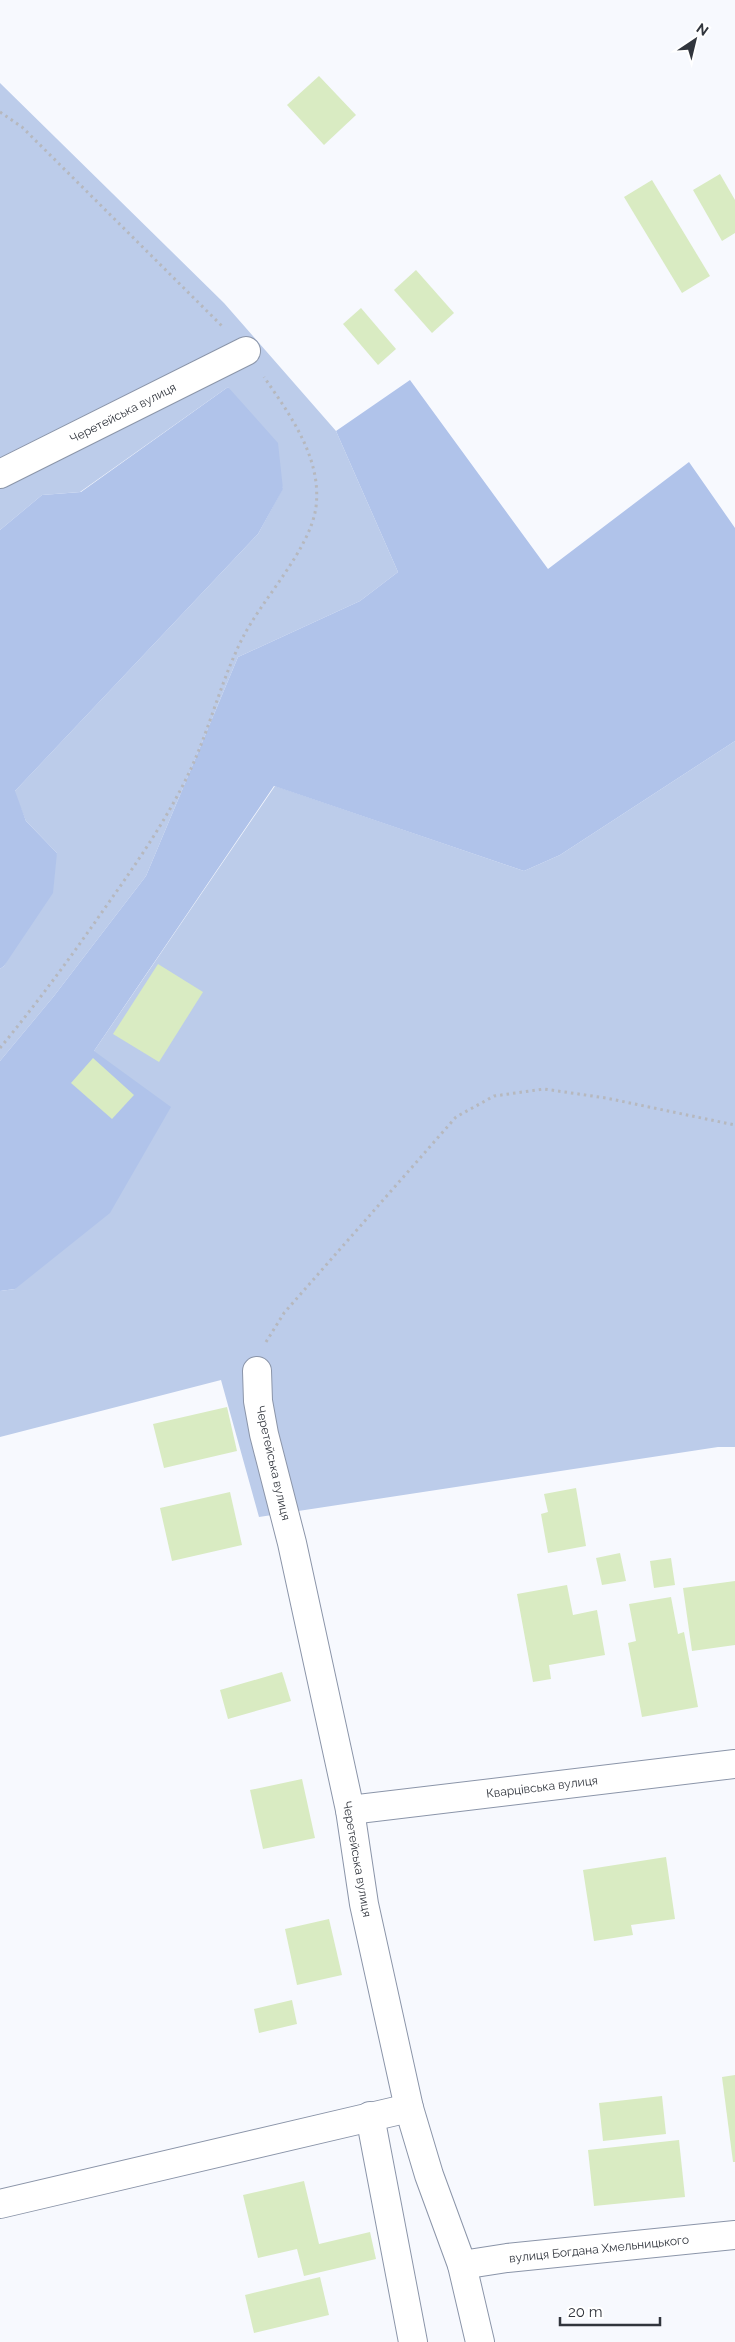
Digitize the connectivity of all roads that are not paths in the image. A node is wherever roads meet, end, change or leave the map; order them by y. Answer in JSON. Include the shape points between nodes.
{"nodes":[{"id":1,"x":246,"y":351,"type":"road end"},
{"id":2,"x":0,"y":474,"type":"edge"},
{"id":3,"x":257,"y":1371,"type":"road end"},
{"id":4,"x":735,"y":1764,"type":"edge"},
{"id":5,"x":350,"y":1810,"type":"junction"},
{"id":6,"x":409,"y":2108,"type":"junction"},
{"id":7,"x":370,"y":2116,"type":"junction"},
{"id":8,"x":0,"y":2204,"type":"edge"},
{"id":9,"x":735,"y":2235,"type":"edge"},
{"id":10,"x":462,"y":2264,"type":"junction"},
{"id":11,"x":413,"y":2342,"type":"edge"},
{"id":12,"x":480,"y":2342,"type":"edge"}],
"edges":[{"from":1,"to":2,"type":"street","name":"Черетейська вулиця"},
{"from":3,"to":5,"type":"street","name":"Черетейська вулиця","via":[[264,1434],[292,1543]]},
{"from":4,"to":5,"type":"street","name":"Кварцівська вулиця"},
{"from":5,"to":6,"type":"street","name":"Черетейська вулиця","via":[[364,1904]]},
{"from":6,"to":7,"type":"street"},
{"from":6,"to":10,"type":"street","name":"Черетейська вулиця"},
{"from":7,"to":8,"type":"street"},
{"from":7,"to":11,"type":"street"},
{"from":9,"to":10,"type":"street","name":"вулиця Богдана Хмельницького"},
{"from":10,"to":12,"type":"street","name":"Черетейська вулиця"}]}
